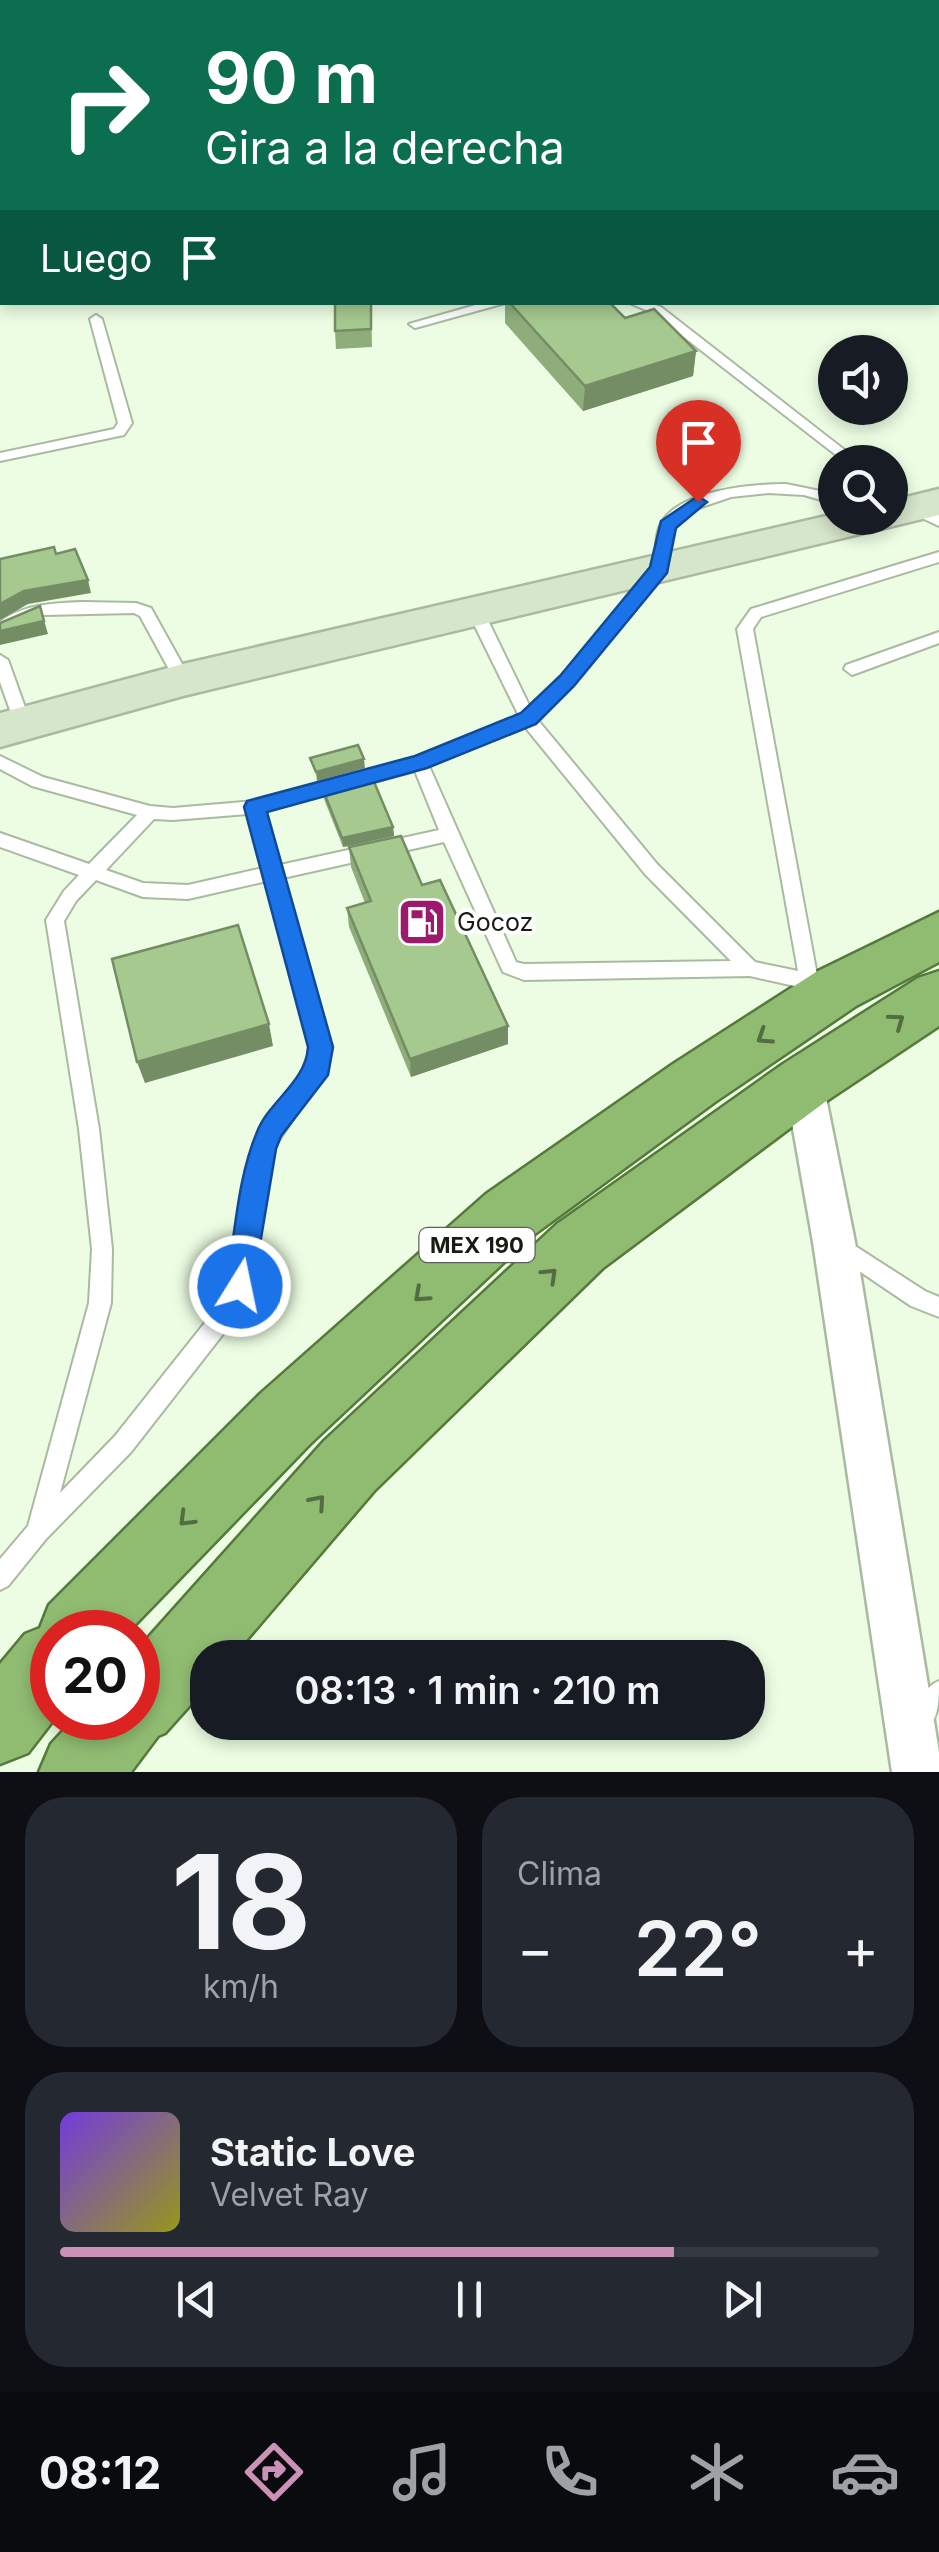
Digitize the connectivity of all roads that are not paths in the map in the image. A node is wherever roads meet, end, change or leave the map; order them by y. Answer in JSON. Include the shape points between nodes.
{"nodes":[{"id":1,"x":491,"y":305,"type":"edge"},
{"id":2,"x":642,"y":305,"type":"edge"},
{"id":3,"x":96,"y":319,"type":"dead end"},
{"id":4,"x":415,"y":324,"type":"dead end"},
{"id":5,"x":831,"y":445,"type":"edge"},
{"id":6,"x":0,"y":457,"type":"edge"},
{"id":7,"x":818,"y":493,"type":"edge"},
{"id":8,"x":818,"y":530,"type":"edge"},
{"id":9,"x":939,"y":557,"type":"edge"},
{"id":10,"x":660,"y":568,"type":"junction"},
{"id":11,"x":475,"y":610,"type":"junction"},
{"id":12,"x":0,"y":630,"type":"edge"},
{"id":13,"x":939,"y":638,"type":"edge"},
{"id":14,"x":0,"y":660,"type":"edge"},
{"id":15,"x":852,"y":669,"type":"dead end"},
{"id":16,"x":184,"y":680,"type":"junction"},
{"id":17,"x":528,"y":719,"type":"junction"},
{"id":18,"x":11,"y":727,"type":"edge"},
{"id":19,"x":0,"y":762,"type":"edge"},
{"id":20,"x":420,"y":763,"type":"junction"},
{"id":21,"x":255,"y":807,"type":"junction"},
{"id":22,"x":150,"y":812,"type":"junction"},
{"id":23,"x":449,"y":834,"type":"junction"},
{"id":24,"x":0,"y":840,"type":"edge"},
{"id":25,"x":94,"y":871,"type":"junction"},
{"id":26,"x":274,"y":875,"type":"junction"},
{"id":27,"x":939,"y":935,"type":"edge"},
{"id":28,"x":750,"y":968,"type":"junction"},
{"id":29,"x":823,"y":984,"type":"junction"},
{"id":30,"x":939,"y":995,"type":"edge"},
{"id":31,"x":804,"y":1083,"type":"junction"},
{"id":32,"x":834,"y":1242,"type":"junction"},
{"id":33,"x":939,"y":1306,"type":"edge"},
{"id":34,"x":38,"y":1531,"type":"junction"},
{"id":35,"x":0,"y":1578,"type":"edge"},
{"id":36,"x":97,"y":1610,"type":"edge"},
{"id":37,"x":160,"y":1681,"type":"edge"},
{"id":38,"x":30,"y":1689,"type":"edge"},
{"id":39,"x":939,"y":1693,"type":"edge"},
{"id":40,"x":0,"y":1725,"type":"edge"},
{"id":41,"x":108,"y":1740,"type":"edge"},
{"id":42,"x":914,"y":1753,"type":"edge"},
{"id":43,"x":79,"y":1772,"type":"edge"}],
"edges":[{"from":1,"to":4,"type":"lane"},
{"from":2,"to":5,"type":"lane"},
{"from":3,"to":6,"type":"lane","via":[[125,423],[119,432]]},
{"from":7,"to":10,"type":"lane","via":[[782,490],[698,502],[667,526]]},
{"from":8,"to":10,"type":"main road"},
{"from":9,"to":29,"type":"lane","via":[[756,613],[745,629]]},
{"from":10,"to":11,"type":"main road"},
{"from":10,"to":17,"type":"lane"},
{"from":11,"to":16,"type":"main road"},
{"from":11,"to":17,"type":"lane"},
{"from":12,"to":16,"type":"lane","via":[[34,610],[136,608],[146,612]]},
{"from":13,"to":15,"type":"lane"},
{"from":14,"to":18,"type":"lane"},
{"from":16,"to":18,"type":"main road"},
{"from":17,"to":20,"type":"lane"},
{"from":17,"to":28,"type":"lane","via":[[651,869]]},
{"from":19,"to":22,"type":"lane","via":[[38,782]]},
{"from":20,"to":21,"type":"lane"},
{"from":20,"to":23,"type":"lane"},
{"from":21,"to":22,"type":"lane"},
{"from":21,"to":26,"type":"lane"},
{"from":22,"to":25,"type":"lane"},
{"from":23,"to":26,"type":"lane"},
{"from":23,"to":28,"type":"lane","via":[[509,967]]},
{"from":24,"to":25,"type":"lane"},
{"from":25,"to":26,"type":"lane","via":[[143,890],[188,892]]},
{"from":25,"to":34,"type":"lane","via":[[55,920],[88,1129],[102,1249],[100,1303]]},
{"from":26,"to":34,"type":"lane","via":[[321,1047],[319,1067],[266,1139],[240,1286],[219,1322],[123,1444]]},
{"from":27,"to":29,"type":"highway","number":"MEX 190"},
{"from":28,"to":29,"type":"lane"},
{"from":29,"to":36,"type":"highway","number":"MEX 190","one_way":true,"via":[[509,1215],[285,1418]]},
{"from":31,"to":30,"type":"highway","number":"MEX 190","one_way":true},
{"from":31,"to":32,"type":"street"},
{"from":37,"to":31,"type":"highway","number":"MEX 190","one_way":true,"via":[[350,1466],[580,1246]]},
{"from":32,"to":33,"type":"lane"},
{"from":32,"to":42,"type":"street"},
{"from":34,"to":35,"type":"lane"},
{"from":38,"to":40,"type":"highway"},
{"from":39,"to":42,"type":"lane"},
{"from":41,"to":43,"type":"highway"}]}
